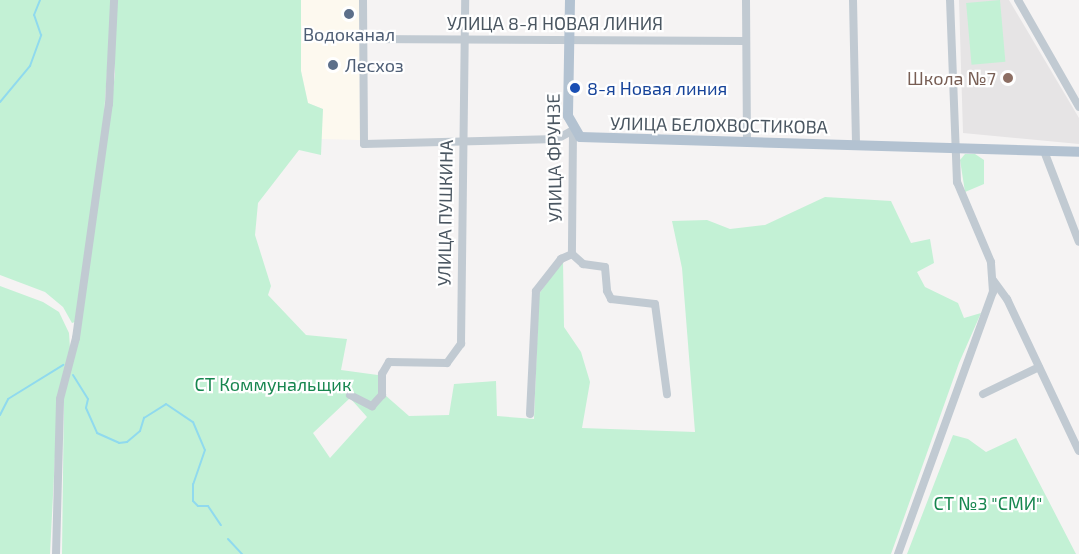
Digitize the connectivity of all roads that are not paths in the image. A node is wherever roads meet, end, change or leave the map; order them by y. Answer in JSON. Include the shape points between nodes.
{"nodes":[{"id":1,"x":114,"y":0,"type":"edge"},
{"id":2,"x":363,"y":0,"type":"edge"},
{"id":3,"x":465,"y":0,"type":"edge"},
{"id":4,"x":570,"y":0,"type":"edge"},
{"id":5,"x":746,"y":0,"type":"edge"},
{"id":6,"x":853,"y":0,"type":"edge"},
{"id":7,"x":950,"y":0,"type":"edge"},
{"id":8,"x":1018,"y":0,"type":"edge"},
{"id":9,"x":363,"y":39,"type":"junction"},
{"id":10,"x":464,"y":39,"type":"junction"},
{"id":11,"x":570,"y":40,"type":"junction"},
{"id":12,"x":746,"y":41,"type":"junction"},
{"id":13,"x":1079,"y":107,"type":"edge"},
{"id":14,"x":573,"y":130,"type":"junction"},
{"id":15,"x":462,"y":140,"type":"junction"},
{"id":16,"x":747,"y":142,"type":"junction"},
{"id":17,"x":856,"y":144,"type":"junction"},
{"id":18,"x":953,"y":147,"type":"junction"},
{"id":19,"x":1044,"y":151,"type":"junction"},
{"id":20,"x":1079,"y":152,"type":"edge"},
{"id":21,"x":1079,"y":242,"type":"edge"},
{"id":22,"x":572,"y":254,"type":"junction"},
{"id":23,"x":992,"y":279,"type":"junction"},
{"id":24,"x":1039,"y":367,"type":"junction"},
{"id":25,"x":667,"y":394,"type":"dead end"},
{"id":26,"x":982,"y":394,"type":"dead end"},
{"id":27,"x":350,"y":395,"type":"dead end"},
{"id":28,"x":531,"y":414,"type":"dead end"},
{"id":29,"x":1079,"y":451,"type":"edge"},
{"id":30,"x":56,"y":554,"type":"edge"},
{"id":31,"x":898,"y":554,"type":"edge"}],
"edges":[{"from":1,"to":30,"type":"street","via":[[109,104],[76,338],[60,399]]},
{"from":2,"to":9,"type":"street"},
{"from":3,"to":10,"type":"street","name":"УЛИЦА ПУШКИНА"},
{"from":4,"to":11,"type":"main road","name":"УЛИЦА ФРУНЗЕ"},
{"from":5,"to":12,"type":"street"},
{"from":6,"to":17,"type":"street"},
{"from":7,"to":18,"type":"street"},
{"from":8,"to":13,"type":"street"},
{"from":9,"to":10,"type":"street","name":"УЛИЦА 8-Я НОВАЯ ЛИНИЯ"},
{"from":9,"to":15,"type":"street","via":[[364,144]]},
{"from":10,"to":11,"type":"street","name":"УЛИЦА 8-Я НОВАЯ ЛИНИЯ"},
{"from":10,"to":15,"type":"street","name":"УЛИЦА ПУШКИНА"},
{"from":11,"to":12,"type":"street","name":"УЛИЦА 8-Я НОВАЯ ЛИНИЯ"},
{"from":11,"to":14,"type":"main road","name":"УЛИЦА ФРУНЗЕ","via":[[568,116]]},
{"from":12,"to":16,"type":"street"},
{"from":14,"to":15,"type":"street","via":[[557,139]]},
{"from":14,"to":16,"type":"main road","name":"УЛИЦА БЕЛОХВОСТИКОВА","via":[[590,139]]},
{"from":14,"to":22,"type":"street","name":"УЛИЦА ФРУНЗЕ"},
{"from":15,"to":27,"type":"street","name":"УЛИЦА ПУШКИНА","via":[[460,344],[447,363],[389,362],[383,369],[380,400],[372,406]]},
{"from":16,"to":17,"type":"main road","name":"УЛИЦА БЕЛОХВОСТИКОВА"},
{"from":17,"to":18,"type":"main road","name":"УЛИЦА БЕЛОХВОСТИКОВА"},
{"from":18,"to":19,"type":"main road","name":"УЛИЦА БЕЛОХВОСТИКОВА"},
{"from":18,"to":23,"type":"street","via":[[961,198],[991,262]]},
{"from":19,"to":20,"type":"main road","name":"УЛИЦА БЕЛОХВОСТИКОВА"},
{"from":19,"to":21,"type":"street"},
{"from":22,"to":25,"type":"street","via":[[583,264],[605,267],[611,299],[655,304]]},
{"from":22,"to":28,"type":"street","via":[[561,258],[536,291]]},
{"from":23,"to":24,"type":"street","via":[[1007,299]]},
{"from":23,"to":31,"type":"street","via":[[990,304]]},
{"from":24,"to":26,"type":"street"},
{"from":24,"to":29,"type":"street"}]}
